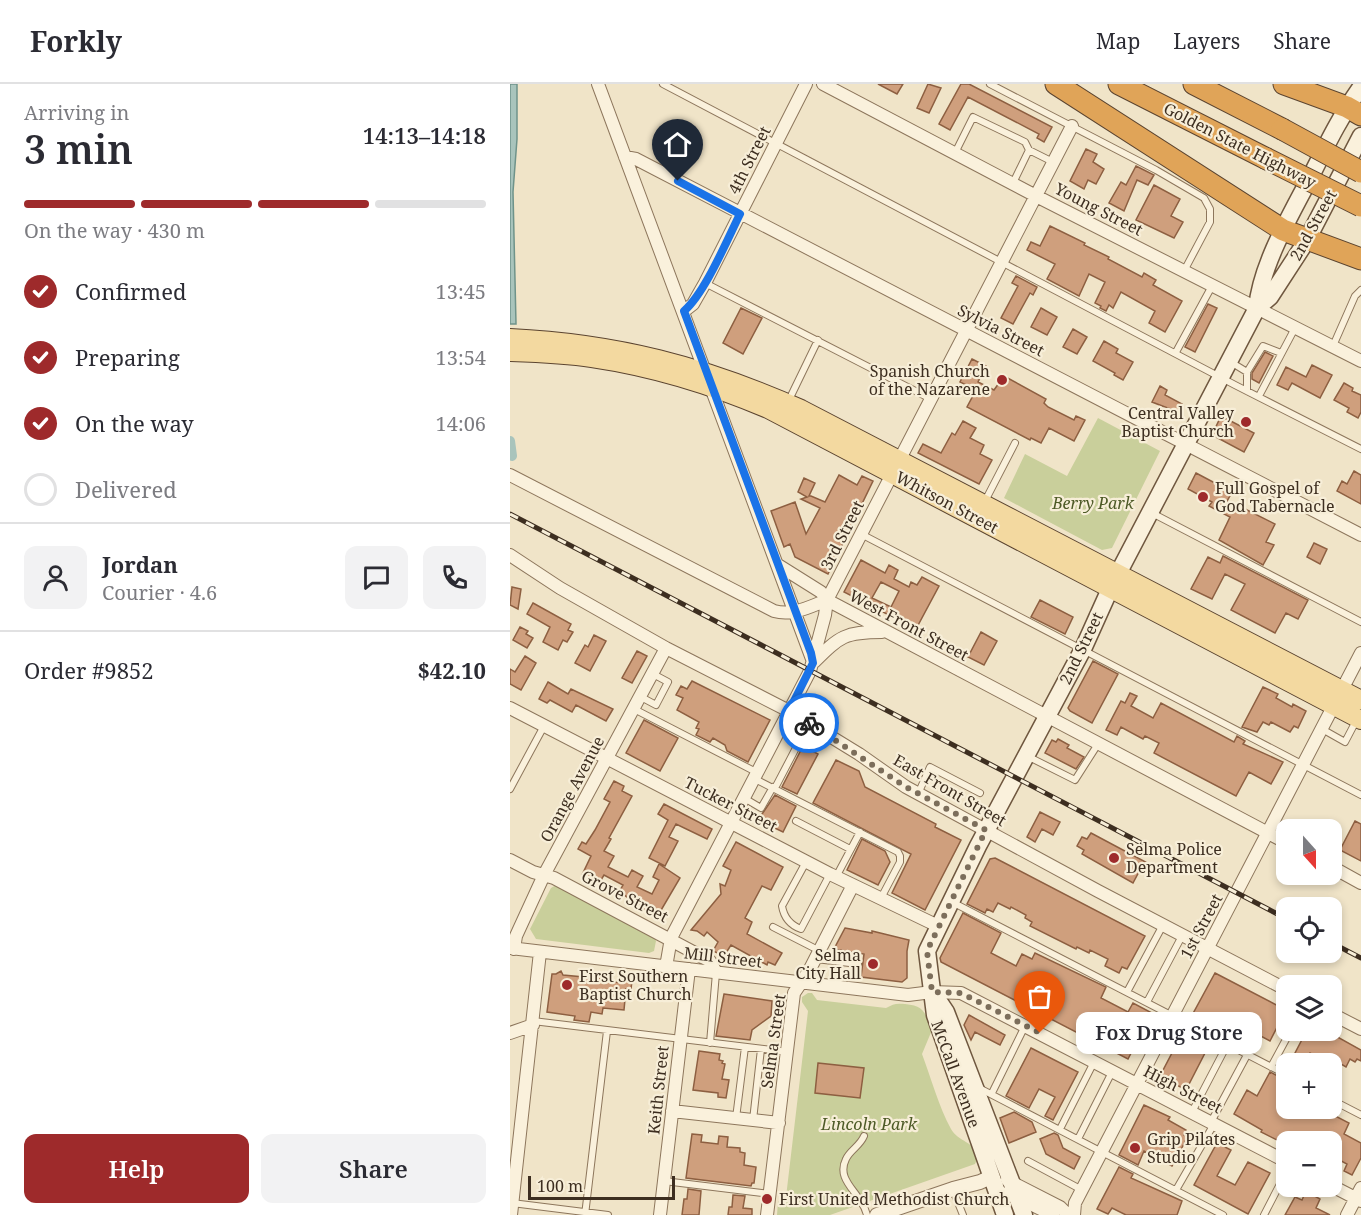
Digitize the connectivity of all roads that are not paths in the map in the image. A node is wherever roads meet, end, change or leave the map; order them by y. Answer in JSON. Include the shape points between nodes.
{"nodes":[{"id":1,"x":598,"y":84,"type":"edge"},
{"id":2,"x":663,"y":84,"type":"edge"},
{"id":3,"x":806,"y":84,"type":"edge"},
{"id":4,"x":822,"y":84,"type":"edge"},
{"id":5,"x":990,"y":84,"type":"edge"},
{"id":6,"x":1056,"y":84,"type":"edge"},
{"id":7,"x":1119,"y":84,"type":"edge"},
{"id":8,"x":1194,"y":84,"type":"edge"},
{"id":9,"x":1284,"y":84,"type":"edge"},
{"id":10,"x":1361,"y":87,"type":"edge"},
{"id":11,"x":1354,"y":111,"type":"edge"},
{"id":12,"x":1072,"y":126,"type":"junction"},
{"id":13,"x":1361,"y":136,"type":"edge"},
{"id":14,"x":776,"y":143,"type":"junction"},
{"id":15,"x":1029,"y":150,"type":"junction"},
{"id":16,"x":955,"y":153,"type":"junction"},
{"id":17,"x":625,"y":157,"type":"junction"},
{"id":18,"x":1054,"y":162,"type":"junction"},
{"id":19,"x":1361,"y":172,"type":"edge"},
{"id":20,"x":1012,"y":183,"type":"junction"},
{"id":21,"x":1036,"y":196,"type":"junction"},
{"id":22,"x":1361,"y":206,"type":"edge"},
{"id":23,"x":740,"y":214,"type":"junction"},
{"id":24,"x":1283,"y":230,"type":"junction"},
{"id":25,"x":1307,"y":240,"type":"junction"},
{"id":26,"x":1361,"y":259,"type":"edge"},
{"id":27,"x":1002,"y":263,"type":"junction"},
{"id":28,"x":1184,"y":272,"type":"junction"},
{"id":29,"x":705,"y":283,"type":"junction"},
{"id":30,"x":1212,"y":286,"type":"junction"},
{"id":31,"x":1361,"y":291,"type":"edge"},
{"id":32,"x":1257,"y":308,"type":"junction"},
{"id":33,"x":684,"y":311,"type":"junction"},
{"id":34,"x":1296,"y":327,"type":"junction"},
{"id":35,"x":966,"y":331,"type":"junction"},
{"id":36,"x":510,"y":338,"type":"edge"},
{"id":37,"x":818,"y":340,"type":"junction"},
{"id":38,"x":1333,"y":346,"type":"junction"},
{"id":39,"x":510,"y":352,"type":"edge"},
{"id":40,"x":1176,"y":352,"type":"junction"},
{"id":41,"x":1281,"y":353,"type":"junction"},
{"id":42,"x":1229,"y":361,"type":"junction"},
{"id":43,"x":1361,"y":361,"type":"edge"},
{"id":44,"x":1247,"y":372,"type":"junction"},
{"id":45,"x":1220,"y":376,"type":"junction"},
{"id":46,"x":708,"y":379,"type":"junction"},
{"id":47,"x":1246,"y":390,"type":"junction"},
{"id":48,"x":1259,"y":396,"type":"junction"},
{"id":49,"x":931,"y":399,"type":"junction"},
{"id":50,"x":788,"y":403,"type":"junction"},
{"id":51,"x":1015,"y":443,"type":"dead end"},
{"id":52,"x":1185,"y":444,"type":"junction"},
{"id":53,"x":1361,"y":449,"type":"edge"},
{"id":54,"x":895,"y":466,"type":"junction"},
{"id":55,"x":510,"y":475,"type":"edge"},
{"id":56,"x":984,"y":504,"type":"junction"},
{"id":57,"x":1150,"y":512,"type":"junction"},
{"id":58,"x":861,"y":534,"type":"junction"},
{"id":59,"x":1361,"y":535,"type":"edge"},
{"id":60,"x":510,"y":555,"type":"edge"},
{"id":61,"x":778,"y":565,"type":"junction"},
{"id":62,"x":1114,"y":581,"type":"junction"},
{"id":63,"x":827,"y":600,"type":"junction"},
{"id":64,"x":796,"y":612,"type":"junction"},
{"id":65,"x":1361,"y":622,"type":"edge"},
{"id":66,"x":885,"y":632,"type":"junction"},
{"id":67,"x":666,"y":648,"type":"junction"},
{"id":68,"x":1083,"y":649,"type":"junction"},
{"id":69,"x":1361,"y":653,"type":"edge"},
{"id":70,"x":813,"y":663,"type":"junction"},
{"id":71,"x":653,"y":674,"type":"junction"},
{"id":72,"x":641,"y":697,"type":"junction"},
{"id":73,"x":1338,"y":698,"type":"junction"},
{"id":74,"x":510,"y":708,"type":"edge"},
{"id":75,"x":634,"y":709,"type":"junction"},
{"id":76,"x":789,"y":711,"type":"junction"},
{"id":77,"x":1360,"y":713,"type":"edge"},
{"id":78,"x":1047,"y":715,"type":"junction"},
{"id":79,"x":809,"y":723,"type":"junction"},
{"id":80,"x":544,"y":726,"type":"junction"},
{"id":81,"x":1322,"y":729,"type":"junction"},
{"id":82,"x":1098,"y":743,"type":"junction"},
{"id":83,"x":1026,"y":755,"type":"junction"},
{"id":84,"x":607,"y":759,"type":"junction"},
{"id":85,"x":1303,"y":765,"type":"junction"},
{"id":86,"x":756,"y":776,"type":"junction"},
{"id":87,"x":774,"y":787,"type":"junction"},
{"id":88,"x":510,"y":789,"type":"edge"},
{"id":89,"x":980,"y":793,"type":"dead end"},
{"id":90,"x":918,"y":794,"type":"junction"},
{"id":91,"x":1361,"y":795,"type":"edge"},
{"id":92,"x":744,"y":798,"type":"junction"},
{"id":93,"x":796,"y":821,"type":"dead end"},
{"id":94,"x":731,"y":823,"type":"junction"},
{"id":95,"x":986,"y":830,"type":"junction"},
{"id":96,"x":860,"y":832,"type":"junction"},
{"id":97,"x":1268,"y":833,"type":"junction"},
{"id":98,"x":1276,"y":837,"type":"edge"},
{"id":99,"x":850,"y":849,"type":"junction"},
{"id":100,"x":510,"y":860,"type":"edge"},
{"id":101,"x":806,"y":862,"type":"junction"},
{"id":102,"x":1342,"y":873,"type":"edge"},
{"id":103,"x":544,"y":875,"type":"junction"},
{"id":104,"x":833,"y":876,"type":"junction"},
{"id":105,"x":1361,"y":883,"type":"edge"},
{"id":106,"x":854,"y":885,"type":"junction"},
{"id":107,"x":881,"y":898,"type":"junction"},
{"id":108,"x":950,"y":901,"type":"junction"},
{"id":109,"x":938,"y":926,"type":"junction"},
{"id":110,"x":1162,"y":926,"type":"junction"},
{"id":111,"x":773,"y":927,"type":"dead end"},
{"id":112,"x":1182,"y":936,"type":"junction"},
{"id":113,"x":670,"y":938,"type":"junction"},
{"id":114,"x":512,"y":949,"type":"edge"},
{"id":115,"x":1208,"y":949,"type":"junction"},
{"id":116,"x":540,"y":952,"type":"junction"},
{"id":117,"x":818,"y":955,"type":"junction"},
{"id":118,"x":858,"y":964,"type":"dead end"},
{"id":119,"x":666,"y":967,"type":"junction"},
{"id":120,"x":689,"y":969,"type":"junction"},
{"id":121,"x":716,"y":972,"type":"junction"},
{"id":122,"x":800,"y":983,"type":"junction"},
{"id":123,"x":1276,"y":984,"type":"edge"},
{"id":124,"x":932,"y":992,"type":"junction"},
{"id":125,"x":1127,"y":992,"type":"junction"},
{"id":126,"x":1147,"y":1002,"type":"junction"},
{"id":127,"x":1173,"y":1016,"type":"junction"},
{"id":128,"x":1342,"y":1019,"type":"edge"},
{"id":129,"x":533,"y":1023,"type":"junction"},
{"id":130,"x":1024,"y":1026,"type":"junction"},
{"id":131,"x":1361,"y":1029,"type":"edge"},
{"id":132,"x":607,"y":1031,"type":"junction"},
{"id":133,"x":510,"y":1033,"type":"edge"},
{"id":134,"x":680,"y":1040,"type":"junction"},
{"id":135,"x":1285,"y":1041,"type":"edge"},
{"id":136,"x":710,"y":1043,"type":"junction"},
{"id":137,"x":1227,"y":1045,"type":"junction"},
{"id":138,"x":745,"y":1047,"type":"junction"},
{"id":139,"x":761,"y":1049,"type":"junction"},
{"id":140,"x":788,"y":1052,"type":"junction"},
{"id":141,"x":1247,"y":1055,"type":"junction"},
{"id":142,"x":1094,"y":1062,"type":"junction"},
{"id":143,"x":1272,"y":1067,"type":"junction"},
{"id":144,"x":1276,"y":1069,"type":"edge"},
{"id":145,"x":1112,"y":1072,"type":"junction"},
{"id":146,"x":1138,"y":1084,"type":"junction"},
{"id":147,"x":975,"y":1087,"type":"junction"},
{"id":148,"x":992,"y":1093,"type":"junction"},
{"id":149,"x":1342,"y":1105,"type":"edge"},
{"id":150,"x":672,"y":1111,"type":"junction"},
{"id":151,"x":1192,"y":1112,"type":"junction"},
{"id":152,"x":1361,"y":1115,"type":"edge"},
{"id":153,"x":736,"y":1118,"type":"junction"},
{"id":154,"x":753,"y":1120,"type":"junction"},
{"id":155,"x":779,"y":1123,"type":"junction"},
{"id":156,"x":1212,"y":1123,"type":"junction"},
{"id":157,"x":1060,"y":1129,"type":"junction"},
{"id":158,"x":864,"y":1136,"type":"dead end"},
{"id":159,"x":1078,"y":1139,"type":"junction"},
{"id":160,"x":1102,"y":1152,"type":"junction"},
{"id":161,"x":1276,"y":1156,"type":"edge"},
{"id":162,"x":1028,"y":1161,"type":"dead end"},
{"id":163,"x":664,"y":1181,"type":"junction"},
{"id":164,"x":989,"y":1184,"type":"junction"},
{"id":165,"x":953,"y":1189,"type":"junction"},
{"id":166,"x":1013,"y":1189,"type":"junction"},
{"id":167,"x":1082,"y":1190,"type":"junction"},
{"id":168,"x":1176,"y":1190,"type":"junction"},
{"id":169,"x":1342,"y":1190,"type":"edge"},
{"id":170,"x":1276,"y":1192,"type":"edge"},
{"id":171,"x":770,"y":1194,"type":"junction"},
{"id":172,"x":1359,"y":1196,"type":"edge"},
{"id":173,"x":512,"y":1209,"type":"edge"},
{"id":174,"x":586,"y":1214,"type":"edge"},
{"id":175,"x":608,"y":1215,"type":"edge"},
{"id":176,"x":660,"y":1215,"type":"edge"},
{"id":177,"x":767,"y":1215,"type":"edge"},
{"id":178,"x":867,"y":1215,"type":"edge"},
{"id":179,"x":877,"y":1215,"type":"edge"},
{"id":180,"x":963,"y":1215,"type":"edge"},
{"id":181,"x":1005,"y":1215,"type":"edge"},
{"id":182,"x":1024,"y":1215,"type":"edge"},
{"id":183,"x":1053,"y":1215,"type":"edge"},
{"id":184,"x":1068,"y":1215,"type":"edge"},
{"id":185,"x":1074,"y":1215,"type":"edge"},
{"id":186,"x":1222,"y":1215,"type":"edge"},
{"id":187,"x":1264,"y":1215,"type":"edge"},
{"id":188,"x":1347,"y":1215,"type":"edge"}],
"edges":[{"from":1,"to":17,"type":"street"},
{"from":2,"to":14,"type":"lane"},
{"from":3,"to":14,"type":"street","name":"4th Street"},
{"from":4,"to":16,"type":"street","name":"Young Street"},
{"from":5,"to":12,"type":"lane"},
{"from":6,"to":24,"type":"highway"},
{"from":7,"to":22,"type":"highway","name":"Golden State Highway","bridge":true},
{"from":8,"to":19,"type":"highway","name":"Golden State Highway","bridge":true},
{"from":9,"to":11,"type":"highway"},
{"from":10,"to":11,"type":"main road","name":"2nd Street"},
{"from":11,"to":24,"type":"main road","name":"2nd Street"},
{"from":12,"to":18,"type":"street","name":"3rd Street"},
{"from":12,"to":28,"type":"lane","via":[[1207,201],[1210,222]]},
{"from":13,"to":25,"type":"main road","name":"2nd Street"},
{"from":14,"to":23,"type":"street","name":"4th Street"},
{"from":14,"to":27,"type":"lane"},
{"from":15,"to":16,"type":"lane","via":[[1025,142],[973,117]]},
{"from":15,"to":18,"type":"lane"},
{"from":15,"to":20,"type":"lane"},
{"from":16,"to":20,"type":"street","name":"Young Street"},
{"from":17,"to":23,"type":"street","name":"Sylvia Street","via":[[636,159]]},
{"from":17,"to":33,"type":"street"},
{"from":18,"to":21,"type":"street","name":"3rd Street"},
{"from":20,"to":21,"type":"street","name":"Young Street"},
{"from":21,"to":27,"type":"street","name":"3rd Street"},
{"from":21,"to":28,"type":"street","name":"Young Street"},
{"from":23,"to":29,"type":"street","name":"4th Street"},
{"from":23,"to":35,"type":"street","name":"Sylvia Street"},
{"from":24,"to":25,"type":"highway"},
{"from":24,"to":32,"type":"main road","name":"2nd Street","via":[[1258,292]]},
{"from":25,"to":26,"type":"highway"},
{"from":25,"to":32,"type":"main road","name":"2nd Street","via":[[1270,297]]},
{"from":27,"to":35,"type":"street","name":"3rd Street"},
{"from":27,"to":40,"type":"lane"},
{"from":28,"to":30,"type":"street","name":"Young Street"},
{"from":29,"to":33,"type":"street","name":"4th Street"},
{"from":29,"to":37,"type":"lane"},
{"from":30,"to":32,"type":"street","name":"Young Street"},
{"from":30,"to":40,"type":"lane"},
{"from":31,"to":38,"type":"lane","via":[[1355,296]]},
{"from":32,"to":34,"type":"street","name":"Young Street"},
{"from":32,"to":42,"type":"main road","name":"2nd Street"},
{"from":33,"to":46,"type":"street"},
{"from":34,"to":38,"type":"street","name":"Young Street"},
{"from":34,"to":41,"type":"lane"},
{"from":35,"to":49,"type":"street","name":"3rd Street"},
{"from":35,"to":52,"type":"street","name":"Sylvia Street"},
{"from":36,"to":46,"type":"main road","name":"Whitson Street","via":[[617,349]]},
{"from":37,"to":49,"type":"lane"},
{"from":37,"to":50,"type":"lane"},
{"from":38,"to":43,"type":"street","name":"Young Street"},
{"from":39,"to":46,"type":"main road","name":"Whitson Street","via":[[602,360]]},
{"from":40,"to":45,"type":"lane"},
{"from":41,"to":44,"type":"lane","via":[[1263,346]]},
{"from":41,"to":48,"type":"lane"},
{"from":42,"to":44,"type":"lane"},
{"from":42,"to":45,"type":"main road","name":"2nd Street"},
{"from":44,"to":47,"type":"lane"},
{"from":45,"to":47,"type":"lane"},
{"from":45,"to":52,"type":"main road","name":"2nd Street"},
{"from":46,"to":50,"type":"main road","name":"Whitson Street"},
{"from":46,"to":54,"type":"main road","name":"Whitson Street"},
{"from":46,"to":61,"type":"street"},
{"from":47,"to":48,"type":"lane"},
{"from":48,"to":53,"type":"lane"},
{"from":49,"to":54,"type":"street","name":"3rd Street"},
{"from":50,"to":54,"type":"main road","name":"Whitson Street"},
{"from":51,"to":56,"type":"lane"},
{"from":52,"to":57,"type":"main road","name":"2nd Street"},
{"from":52,"to":59,"type":"street","name":"Sylvia Street"},
{"from":54,"to":56,"type":"main road","name":"Whitson Street"},
{"from":54,"to":58,"type":"street","name":"3rd Street"},
{"from":54,"to":62,"type":"main road","name":"Whitson Street"},
{"from":55,"to":64,"type":"street","name":"West Front Street","via":[[774,611]]},
{"from":56,"to":62,"type":"main road","name":"Whitson Street"},
{"from":57,"to":62,"type":"main road","name":"2nd Street"},
{"from":57,"to":65,"type":"lane"},
{"from":58,"to":63,"type":"street","name":"3rd Street"},
{"from":58,"to":68,"type":"lane"},
{"from":60,"to":67,"type":"street","name":"East Front Street"},
{"from":61,"to":63,"type":"street"},
{"from":61,"to":64,"type":"street"},
{"from":62,"to":68,"type":"main road","name":"2nd Street"},
{"from":62,"to":73,"type":"main road","name":"Whitson Street"},
{"from":63,"to":64,"type":"street","name":"West Front Street"},
{"from":63,"to":66,"type":"street","name":"West Front Street"},
{"from":63,"to":70,"type":"street","name":"3rd Street"},
{"from":64,"to":70,"type":"street"},
{"from":66,"to":70,"type":"street","via":[[845,635]]},
{"from":66,"to":78,"type":"street","name":"West Front Street"},
{"from":67,"to":71,"type":"street","name":"Orange Avenue"},
{"from":67,"to":76,"type":"street","name":"East Front Street"},
{"from":68,"to":78,"type":"main road","name":"2nd Street"},
{"from":68,"to":85,"type":"lane"},
{"from":69,"to":73,"type":"street","name":"1st Street"},
{"from":70,"to":76,"type":"street","name":"3rd Street"},
{"from":71,"to":72,"type":"street","name":"Orange Avenue"},
{"from":71,"to":72,"type":"lane","via":[[668,682],[664,690],[656,705]]},
{"from":72,"to":75,"type":"street","name":"Orange Avenue"},
{"from":73,"to":77,"type":"main road","name":"Whitson Street"},
{"from":73,"to":81,"type":"street","name":"1st Street"},
{"from":74,"to":80,"type":"street","name":"Tucker Street"},
{"from":75,"to":84,"type":"street","name":"Orange Avenue"},
{"from":75,"to":86,"type":"lane"},
{"from":76,"to":79,"type":"street","name":"East Front Street"},
{"from":76,"to":86,"type":"street","name":"3rd Street"},
{"from":77,"to":81,"type":"lane","via":[[1345,742]]},
{"from":78,"to":82,"type":"street","name":"West Front Street"},
{"from":78,"to":83,"type":"main road","name":"2nd Street"},
{"from":79,"to":87,"type":"lane"},
{"from":79,"to":90,"type":"street","name":"East Front Street"},
{"from":80,"to":84,"type":"street","name":"Tucker Street"},
{"from":80,"to":88,"type":"lane"},
{"from":81,"to":85,"type":"street","name":"1st Street"},
{"from":82,"to":83,"type":"lane","via":[[1075,780]]},
{"from":82,"to":97,"type":"street","name":"West Front Street"},
{"from":83,"to":95,"type":"main road","name":"2nd Street"},
{"from":84,"to":94,"type":"street","name":"Tucker Street"},
{"from":84,"to":103,"type":"street","name":"Orange Avenue"},
{"from":85,"to":91,"type":"lane"},
{"from":85,"to":97,"type":"street","name":"1st Street"},
{"from":86,"to":87,"type":"lane"},
{"from":86,"to":92,"type":"street","name":"3rd Street"},
{"from":87,"to":92,"type":"lane","via":[[761,807]]},
{"from":87,"to":96,"type":"lane"},
{"from":89,"to":90,"type":"lane","via":[[930,767]]},
{"from":90,"to":95,"type":"street","name":"East Front Street"},
{"from":92,"to":94,"type":"street","name":"3rd Street"},
{"from":93,"to":99,"type":"lane"},
{"from":94,"to":101,"type":"street","name":"Tucker Street"},
{"from":94,"to":113,"type":"street","name":"3rd Street"},
{"from":95,"to":108,"type":"main road","name":"2nd Street"},
{"from":95,"to":110,"type":"street","name":"East Front Street"},
{"from":96,"to":99,"type":"lane"},
{"from":96,"to":107,"type":"lane","via":[[896,850],[900,856]]},
{"from":97,"to":98,"type":"street","name":"West Front Street"},
{"from":97,"to":115,"type":"street","name":"1st Street"},
{"from":99,"to":104,"type":"lane"},
{"from":100,"to":103,"type":"street","name":"Grove Street"},
{"from":101,"to":104,"type":"street","name":"Tucker Street"},
{"from":101,"to":104,"type":"lane","via":[[782,906],[787,919],[797,928],[801,929]]},
{"from":102,"to":105,"type":"street"},
{"from":103,"to":113,"type":"street","name":"Grove Street"},
{"from":103,"to":114,"type":"street","name":"Orange Avenue"},
{"from":104,"to":106,"type":"street","name":"Tucker Street"},
{"from":106,"to":107,"type":"street","name":"Tucker Street"},
{"from":106,"to":117,"type":"street","name":"Selma Street"},
{"from":107,"to":109,"type":"street","name":"Tucker Street"},
{"from":108,"to":109,"type":"main road","name":"2nd Street"},
{"from":108,"to":125,"type":"lane"},
{"from":109,"to":124,"type":"main road","name":"2nd Street","via":[[927,951]]},
{"from":110,"to":112,"type":"street","name":"East Front Street"},
{"from":110,"to":125,"type":"lane"},
{"from":111,"to":117,"type":"lane"},
{"from":112,"to":115,"type":"street","name":"East Front Street"},
{"from":112,"to":126,"type":"lane"},
{"from":113,"to":119,"type":"street","name":"3rd Street"},
{"from":113,"to":121,"type":"street","name":"Grove Street","via":[[710,961]]},
{"from":114,"to":116,"type":"street","name":"Mill Street"},
{"from":115,"to":123,"type":"street","name":"East Front Street"},
{"from":115,"to":127,"type":"street","name":"1st Street"},
{"from":116,"to":119,"type":"street","name":"Mill Street"},
{"from":116,"to":129,"type":"street"},
{"from":117,"to":118,"type":"lane"},
{"from":117,"to":122,"type":"street","name":"Selma Street"},
{"from":119,"to":120,"type":"street","name":"Mill Street"},
{"from":120,"to":121,"type":"street","name":"Mill Street"},
{"from":120,"to":134,"type":"street","name":"Keith Street"},
{"from":121,"to":122,"type":"street","name":"Mill Street"},
{"from":121,"to":136,"type":"lane"},
{"from":122,"to":124,"type":"street","name":"Mill Street","via":[[908,995]]},
{"from":122,"to":140,"type":"street","name":"Selma Street","via":[[794,993]]},
{"from":124,"to":130,"type":"street","name":"High Street","via":[[961,993]]},
{"from":124,"to":147,"type":"main road","name":"McCall Avenue","via":[[946,1012]]},
{"from":124,"to":164,"type":"main road","name":"McCall Avenue","via":[[934,1015],[976,1130]]},
{"from":125,"to":126,"type":"lane"},
{"from":126,"to":127,"type":"lane"},
{"from":127,"to":137,"type":"lane"},
{"from":127,"to":146,"type":"street","name":"1st Street"},
{"from":128,"to":131,"type":"street"},
{"from":129,"to":132,"type":"lane"},
{"from":129,"to":133,"type":"street"},
{"from":129,"to":173,"type":"street"},
{"from":130,"to":142,"type":"street","name":"High Street"},
{"from":130,"to":148,"type":"lane"},
{"from":132,"to":134,"type":"lane"},
{"from":132,"to":174,"type":"lane"},
{"from":134,"to":136,"type":"lane"},
{"from":134,"to":150,"type":"street","name":"Keith Street"},
{"from":135,"to":143,"type":"lane"},
{"from":136,"to":138,"type":"lane"},
{"from":137,"to":141,"type":"lane"},
{"from":137,"to":151,"type":"lane"},
{"from":138,"to":139,"type":"lane"},
{"from":138,"to":153,"type":"lane"},
{"from":139,"to":140,"type":"lane"},
{"from":139,"to":154,"type":"lane"},
{"from":140,"to":155,"type":"street","name":"Selma Street"},
{"from":141,"to":143,"type":"lane"},
{"from":141,"to":156,"type":"lane"},
{"from":142,"to":145,"type":"street","name":"High Street"},
{"from":142,"to":157,"type":"lane"},
{"from":143,"to":144,"type":"lane"},
{"from":145,"to":146,"type":"street","name":"High Street"},
{"from":145,"to":159,"type":"lane"},
{"from":146,"to":151,"type":"street","name":"High Street"},
{"from":146,"to":160,"type":"street","name":"1st Street"},
{"from":147,"to":148,"type":"lane"},
{"from":147,"to":166,"type":"main road","name":"McCall Avenue"},
{"from":148,"to":157,"type":"lane"},
{"from":149,"to":152,"type":"lane"},
{"from":150,"to":153,"type":"street"},
{"from":150,"to":163,"type":"street","name":"Keith Street"},
{"from":151,"to":156,"type":"street","name":"High Street"},
{"from":153,"to":154,"type":"street"},
{"from":154,"to":155,"type":"street"},
{"from":155,"to":171,"type":"street","name":"Selma Street"},
{"from":156,"to":161,"type":"street","name":"High Street"},
{"from":156,"to":168,"type":"lane"},
{"from":157,"to":159,"type":"lane"},
{"from":158,"to":178,"type":"lane","via":[[846,1158],[843,1171]]},
{"from":159,"to":160,"type":"lane"},
{"from":160,"to":167,"type":"street","name":"1st Street"},
{"from":160,"to":168,"type":"lane"},
{"from":162,"to":167,"type":"lane"},
{"from":163,"to":171,"type":"lane"},
{"from":163,"to":176,"type":"street","name":"Keith Street"},
{"from":164,"to":165,"type":"street"},
{"from":164,"to":166,"type":"street"},
{"from":164,"to":181,"type":"main road","name":"McCall Avenue"},
{"from":165,"to":179,"type":"street"},
{"from":165,"to":180,"type":"lane"},
{"from":166,"to":182,"type":"main road","name":"McCall Avenue"},
{"from":166,"to":183,"type":"street"},
{"from":166,"to":184,"type":"street","via":[[1060,1207]]},
{"from":167,"to":185,"type":"street","name":"1st Street","via":[[1074,1205]]},
{"from":168,"to":186,"type":"lane"},
{"from":169,"to":172,"type":"street"},
{"from":170,"to":187,"type":"lane"},
{"from":171,"to":177,"type":"street","name":"Selma Street"},
{"from":172,"to":188,"type":"street"},
{"from":173,"to":174,"type":"lane"},
{"from":174,"to":175,"type":"lane"}]}
